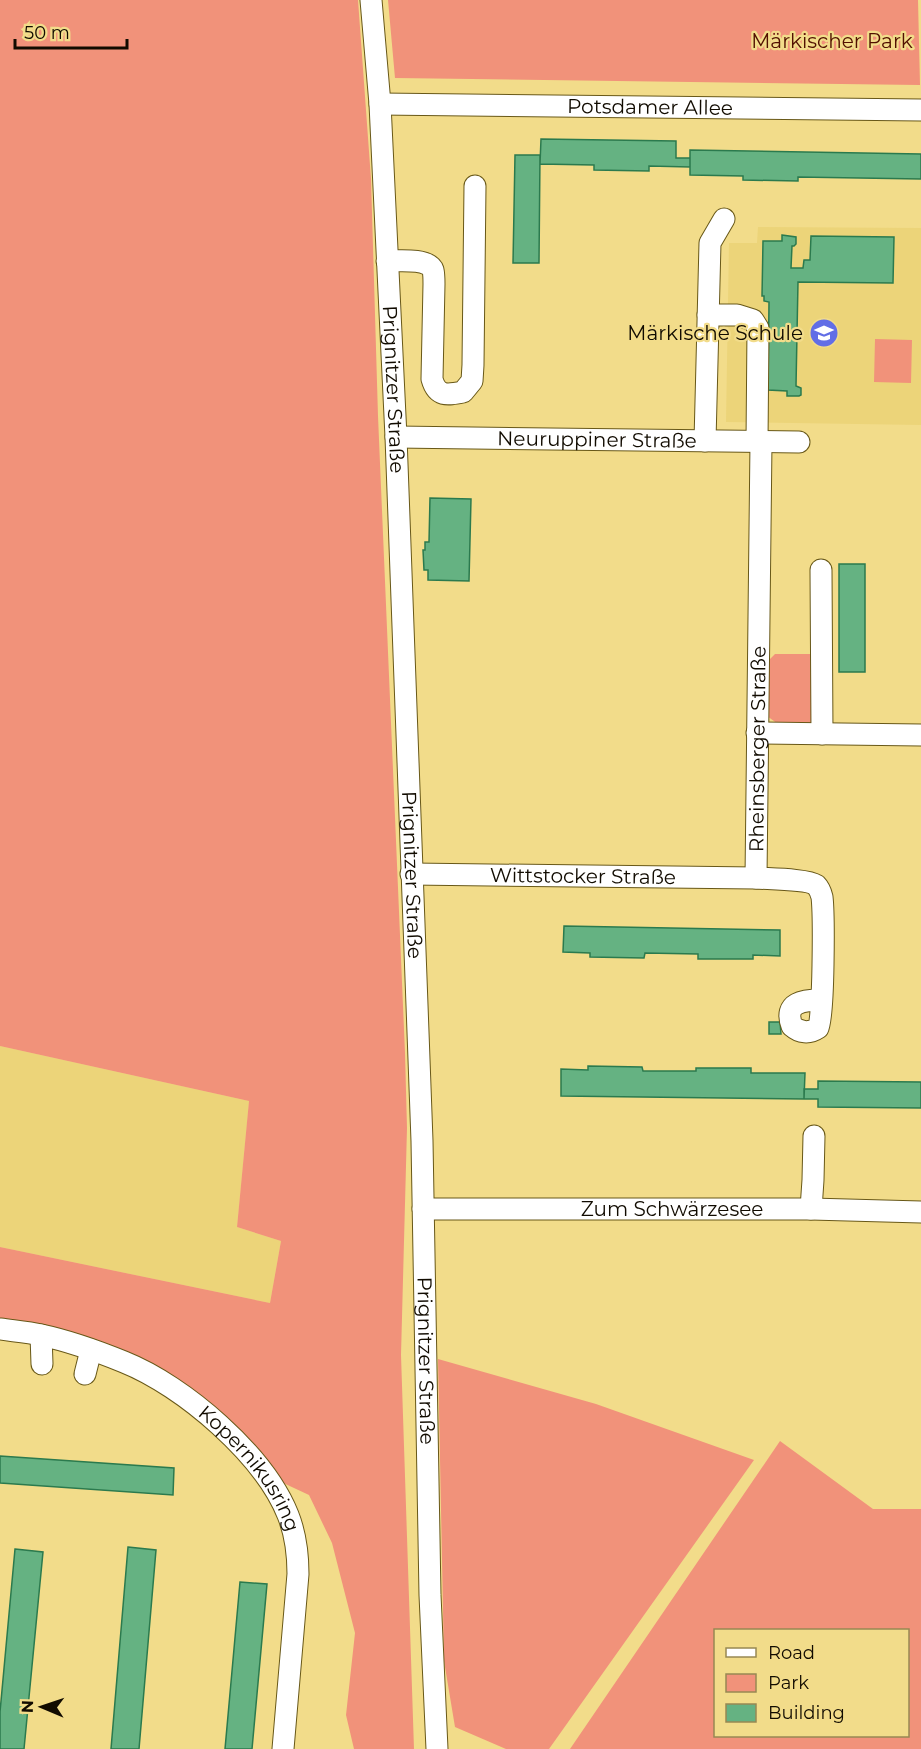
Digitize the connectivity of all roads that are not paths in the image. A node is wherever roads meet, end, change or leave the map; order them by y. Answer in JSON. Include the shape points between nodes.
{"nodes":[{"id":1,"x":371,"y":0,"type":"edge"},
{"id":2,"x":380,"y":104,"type":"junction"},
{"id":3,"x":921,"y":110,"type":"edge"},
{"id":4,"x":475,"y":186,"type":"dead end"},
{"id":5,"x":724,"y":219,"type":"dead end"},
{"id":6,"x":387,"y":261,"type":"junction"},
{"id":7,"x":708,"y":315,"type":"junction"},
{"id":8,"x":396,"y":437,"type":"junction"},
{"id":9,"x":705,"y":441,"type":"junction"},
{"id":10,"x":759,"y":442,"type":"junction"},
{"id":11,"x":799,"y":442,"type":"dead end"},
{"id":12,"x":821,"y":570,"type":"dead end"},
{"id":13,"x":757,"y":733,"type":"junction"},
{"id":14,"x":822,"y":734,"type":"junction"},
{"id":15,"x":921,"y":735,"type":"edge"},
{"id":16,"x":411,"y":874,"type":"junction"},
{"id":17,"x":756,"y":878,"type":"junction"},
{"id":18,"x":821,"y":999,"type":"dead end"},
{"id":19,"x":814,"y":1136,"type":"dead end"},
{"id":20,"x":423,"y":1209,"type":"junction"},
{"id":21,"x":811,"y":1209,"type":"junction"},
{"id":22,"x":921,"y":1212,"type":"edge"},
{"id":23,"x":0,"y":1329,"type":"edge"},
{"id":24,"x":41,"y":1335,"type":"junction"},
{"id":25,"x":90,"y":1350,"type":"junction"},
{"id":26,"x":42,"y":1364,"type":"dead end"},
{"id":27,"x":85,"y":1374,"type":"dead end"},
{"id":28,"x":284,"y":1749,"type":"edge"},
{"id":29,"x":437,"y":1749,"type":"edge"}],
"edges":[{"from":1,"to":2,"type":"street","name":"Prignitzer Straße"},
{"from":2,"to":3,"type":"street","name":"Potsdamer Allee"},
{"from":2,"to":6,"type":"street","name":"Prignitzer Straße"},
{"from":4,"to":6,"type":"street","via":[[473,365],[472,381],[463,392],[440,392],[432,379],[433,268],[420,261]]},
{"from":5,"to":7,"type":"street","via":[[710,243]]},
{"from":6,"to":8,"type":"street","name":"Prignitzer Straße"},
{"from":7,"to":9,"type":"street"},
{"from":7,"to":10,"type":"street","name":"Rheinsberger Straße","via":[[737,315],[753,320],[758,328]]},
{"from":8,"to":9,"type":"street","name":"Neuruppiner Straße"},
{"from":8,"to":16,"type":"street","name":"Prignitzer Straße"},
{"from":9,"to":10,"type":"street","name":"Neuruppiner Straße"},
{"from":10,"to":11,"type":"street","name":"Neuruppiner Straße"},
{"from":10,"to":13,"type":"street","name":"Rheinsberger Straße"},
{"from":12,"to":14,"type":"street"},
{"from":13,"to":14,"type":"street"},
{"from":13,"to":17,"type":"street","name":"Rheinsberger Straße"},
{"from":14,"to":15,"type":"street"},
{"from":16,"to":17,"type":"street","name":"Wittstocker Straße"},
{"from":16,"to":20,"type":"street","name":"Prignitzer Straße"},
{"from":17,"to":18,"type":"street","name":"Rheinsberger Straße","via":[[818,886],[823,911]]},
{"from":19,"to":21,"type":"street"},
{"from":20,"to":21,"type":"street","name":"Zum Schwärzesee"},
{"from":20,"to":29,"type":"street","name":"Prignitzer Straße","via":[[430,1595]]},
{"from":21,"to":22,"type":"street","name":"Zum Schwärzesee"},
{"from":23,"to":24,"type":"street","name":"Kopernikusring"},
{"from":24,"to":25,"type":"street","name":"Kopernikusring"},
{"from":24,"to":26,"type":"street"},
{"from":25,"to":27,"type":"street"},
{"from":25,"to":28,"type":"street","name":"Kopernikusring","via":[[126,1363],[195,1404],[243,1446],[271,1482],[288,1516],[297,1548],[298,1574]]}]}
